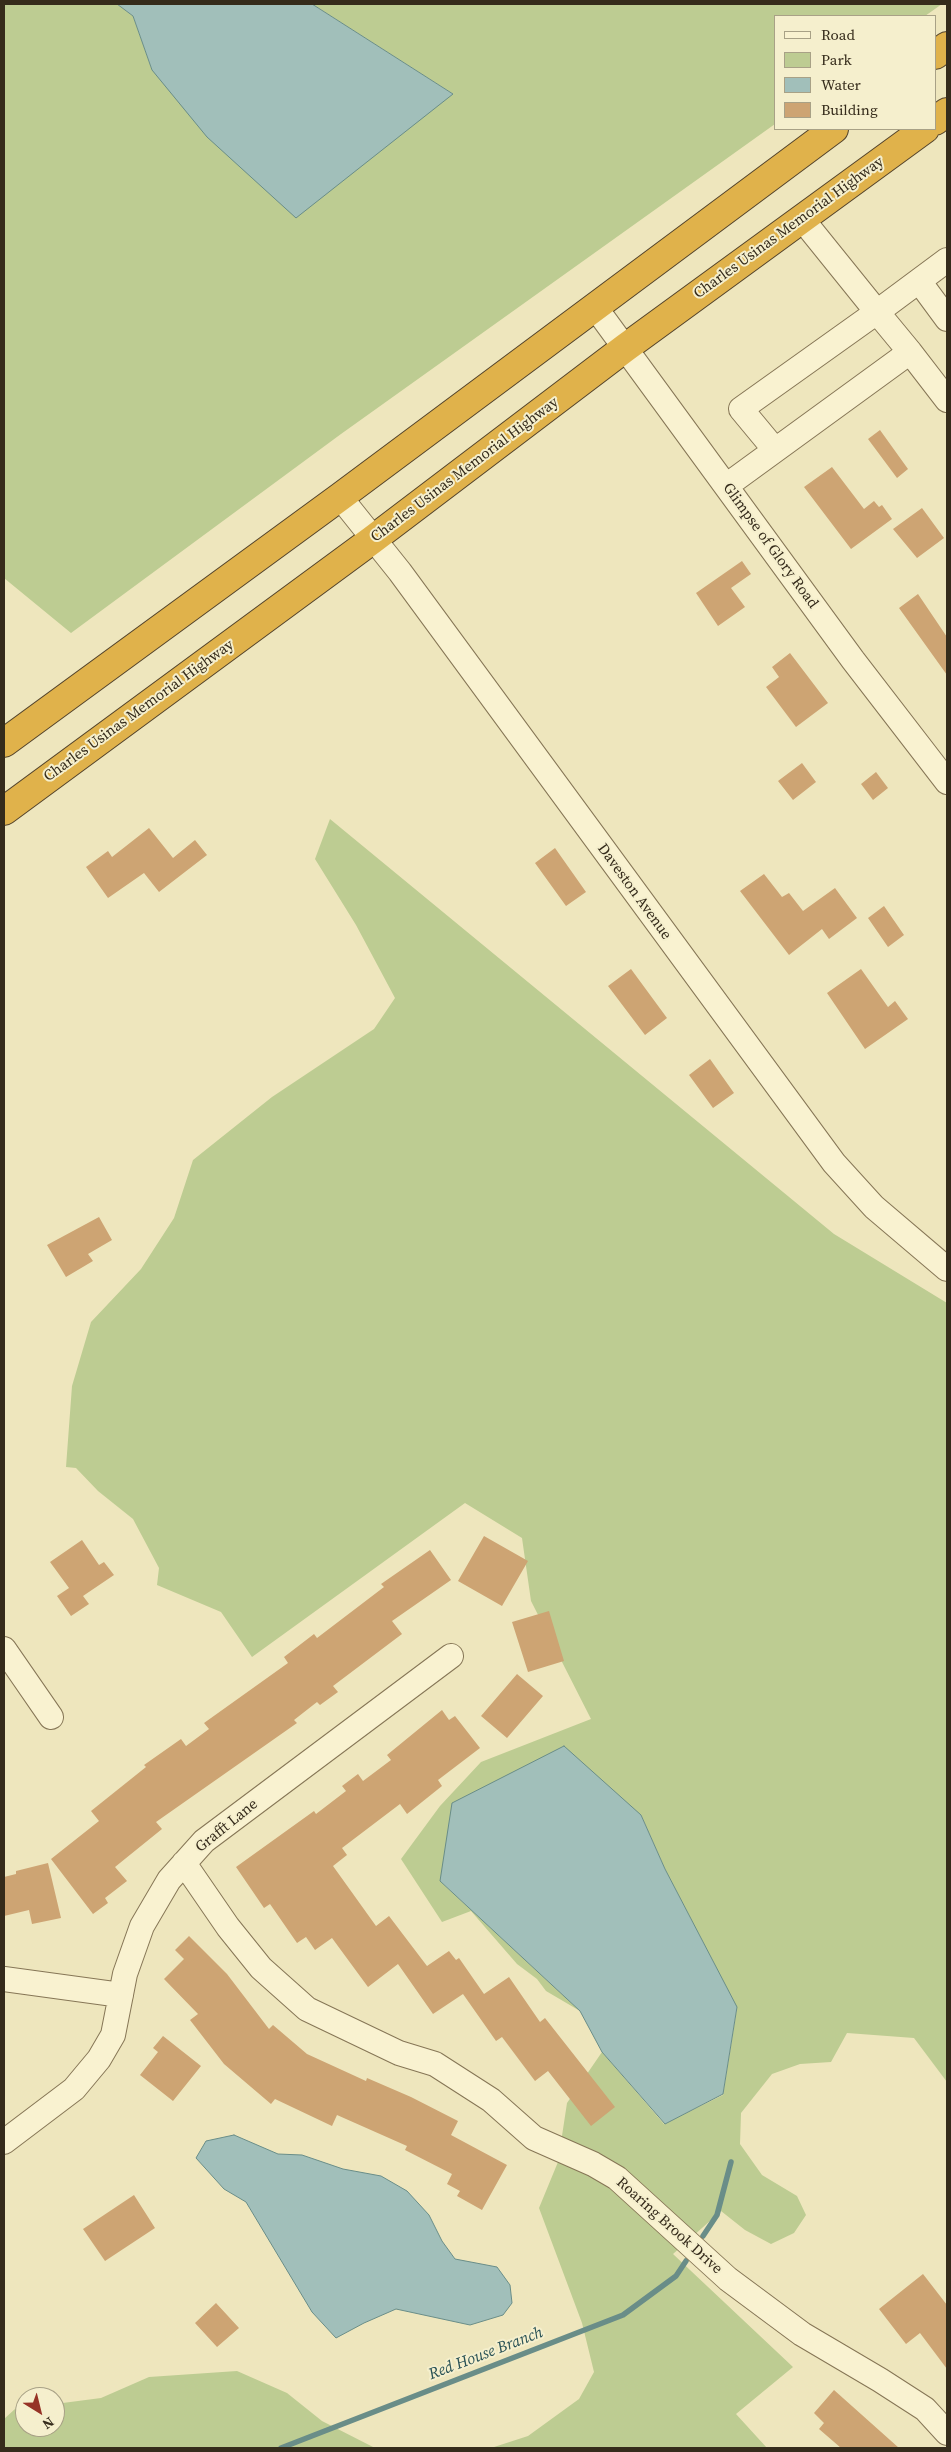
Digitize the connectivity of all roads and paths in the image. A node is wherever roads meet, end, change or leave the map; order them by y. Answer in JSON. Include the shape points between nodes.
{"nodes":[{"id":1,"x":947,"y":46,"type":"edge"},
{"id":2,"x":936,"y":54,"type":"edge"},
{"id":3,"x":947,"y":112,"type":"edge"},
{"id":4,"x":936,"y":121,"type":"edge"},
{"id":5,"x":833,"y":130,"type":"edge"},
{"id":6,"x":924,"y":130,"type":"edge"},
{"id":7,"x":802,"y":219,"type":"junction"},
{"id":8,"x":947,"y":260,"type":"edge"},
{"id":9,"x":919,"y":281,"type":"junction"},
{"id":10,"x":594,"y":307,"type":"junction"},
{"id":11,"x":877,"y":312,"type":"junction"},
{"id":12,"x":947,"y":319,"type":"edge"},
{"id":13,"x":625,"y":348,"type":"junction"},
{"id":14,"x":910,"y":352,"type":"junction"},
{"id":15,"x":947,"y":400,"type":"edge"},
{"id":16,"x":775,"y":450,"type":"junction"},
{"id":17,"x":726,"y":486,"type":"junction"},
{"id":18,"x":340,"y":497,"type":"junction"},
{"id":19,"x":372,"y":540,"type":"junction"},
{"id":20,"x":4,"y":743,"type":"edge"},
{"id":21,"x":945,"y":774,"type":"edge"},
{"id":22,"x":4,"y":811,"type":"edge"},
{"id":23,"x":947,"y":1269,"type":"edge"},
{"id":24,"x":4,"y":1650,"type":"edge"},
{"id":25,"x":451,"y":1656,"type":"dead end"},
{"id":26,"x":51,"y":1717,"type":"dead end"},
{"id":27,"x":184,"y":1863,"type":"junction"},
{"id":28,"x":4,"y":1979,"type":"edge"},
{"id":29,"x":121,"y":1995,"type":"junction"},
{"id":30,"x":4,"y":2142,"type":"edge"},
{"id":31,"x":947,"y":2433,"type":"edge"}],
"edges":[{"from":1,"to":2,"type":"highway"},
{"from":3,"to":4,"type":"highway"},
{"from":5,"to":10,"type":"highway"},
{"from":6,"to":7,"type":"highway","name":"Charles Usinas Memorial Highway"},
{"from":7,"to":11,"type":"street"},
{"from":7,"to":13,"type":"highway","name":"Charles Usinas Memorial Highway"},
{"from":8,"to":9,"type":"street"},
{"from":9,"to":11,"type":"street"},
{"from":9,"to":12,"type":"street"},
{"from":10,"to":13,"type":"street","name":"Glimpse of Glory Road"},
{"from":10,"to":18,"type":"highway"},
{"from":11,"to":14,"type":"street"},
{"from":11,"to":16,"type":"street","via":[[741,409]]},
{"from":13,"to":17,"type":"street","name":"Glimpse of Glory Road"},
{"from":13,"to":19,"type":"highway","name":"Charles Usinas Memorial Highway"},
{"from":14,"to":15,"type":"street"},
{"from":14,"to":16,"type":"street"},
{"from":16,"to":17,"type":"street"},
{"from":17,"to":21,"type":"street","name":"Glimpse of Glory Road","via":[[854,660]]},
{"from":18,"to":19,"type":"street","name":"Daveston Avenue"},
{"from":18,"to":20,"type":"highway"},
{"from":19,"to":22,"type":"highway","name":"Charles Usinas Memorial Highway"},
{"from":19,"to":23,"type":"street","name":"Daveston Avenue","via":[[400,572],[834,1163],[874,1207]]},
{"from":24,"to":26,"type":"street"},
{"from":25,"to":27,"type":"street","name":"Grafft Lane","via":[[204,1841]]},
{"from":27,"to":29,"type":"street","name":"Grafft Lane","via":[[169,1880],[142,1926]]},
{"from":27,"to":31,"type":"street","name":"Roaring Brook Drive","via":[[261,1968],[307,2009],[399,2053],[434,2064],[491,2100],[534,2138],[617,2178],[728,2279],[802,2334],[925,2409]]},
{"from":28,"to":29,"type":"street"},
{"from":29,"to":30,"type":"street","name":"Grafft Lane","via":[[113,2035],[99,2059],[74,2088]]}]}
